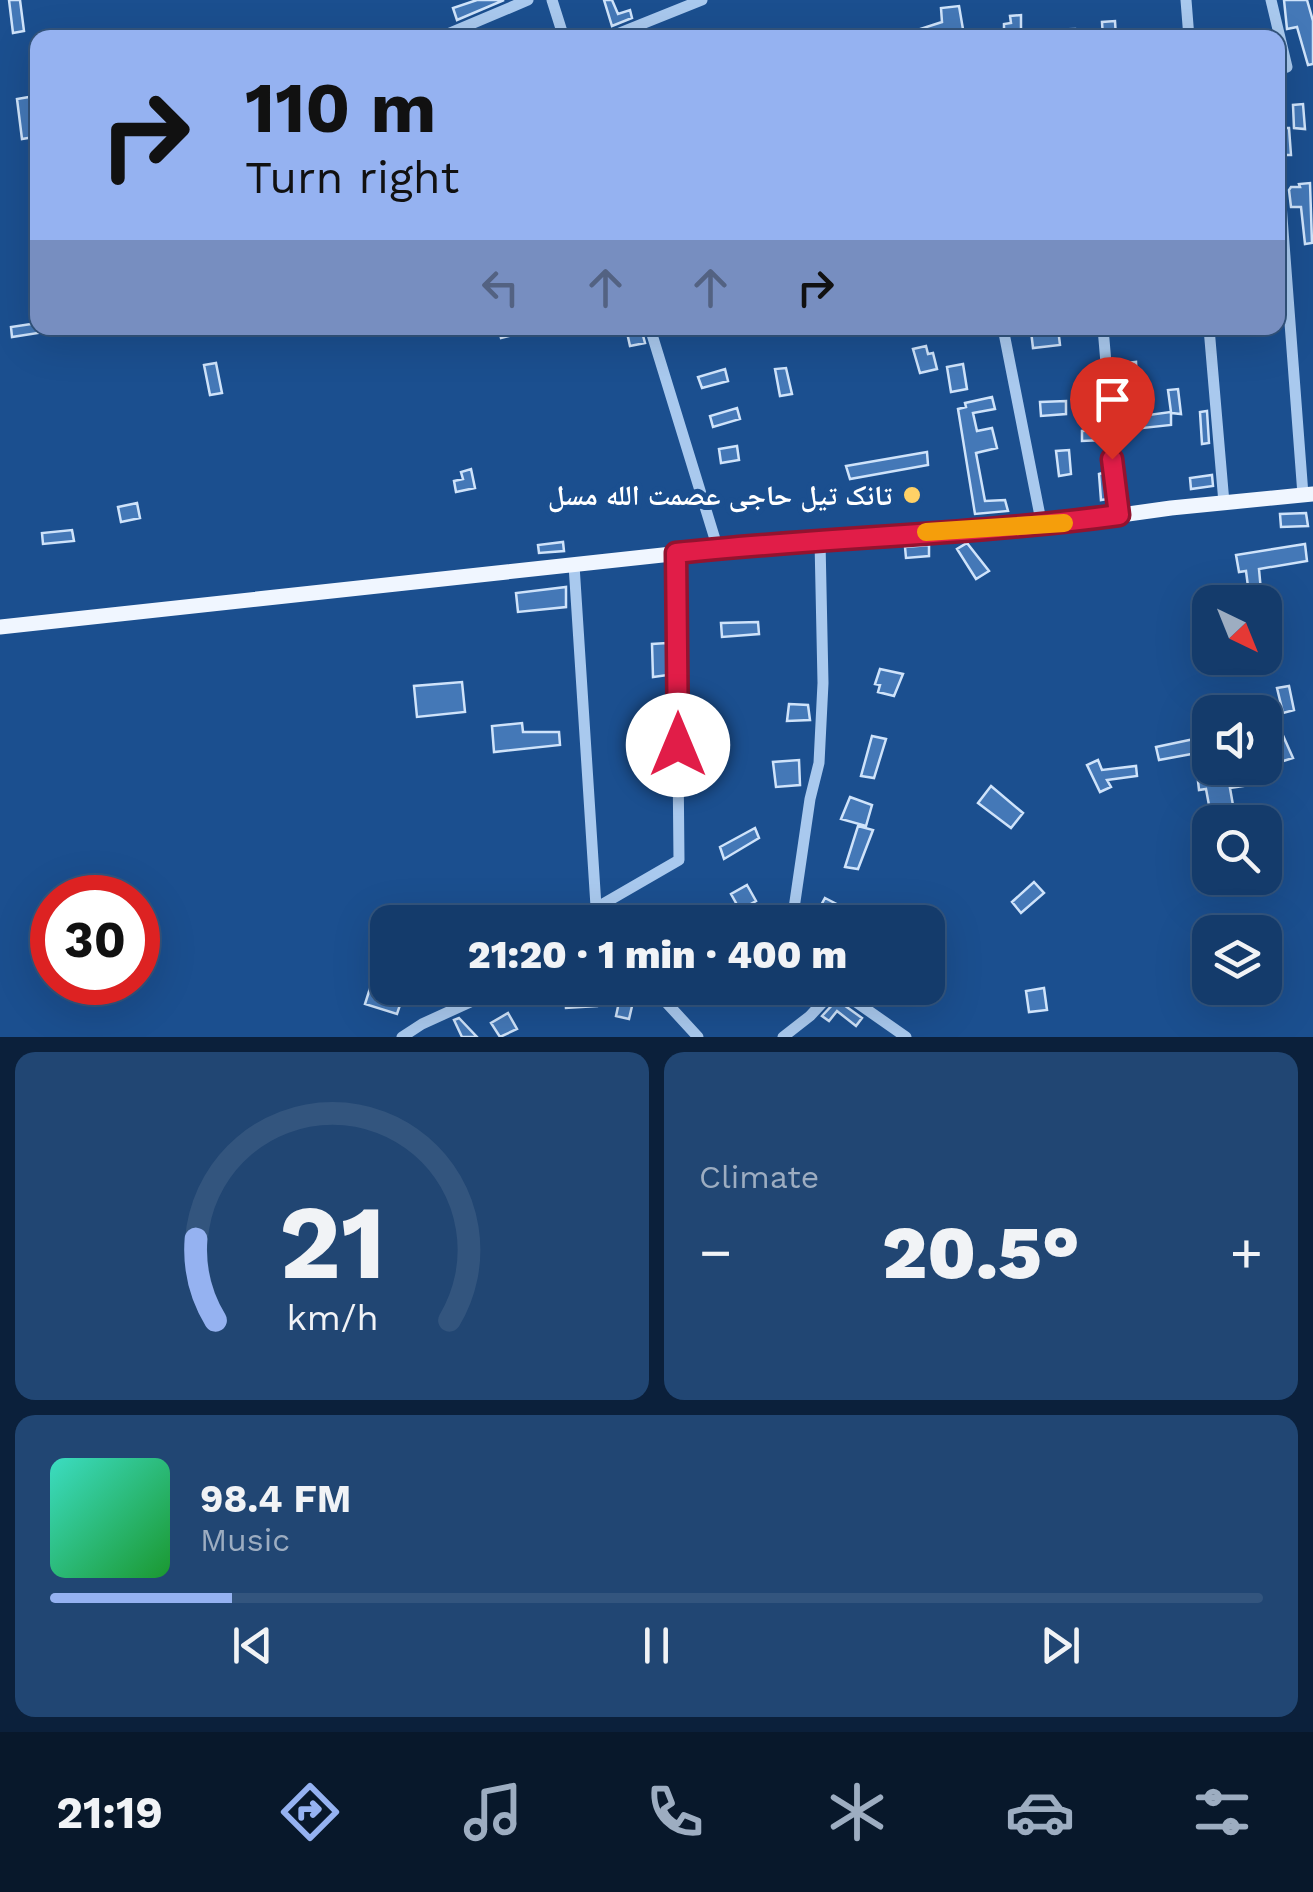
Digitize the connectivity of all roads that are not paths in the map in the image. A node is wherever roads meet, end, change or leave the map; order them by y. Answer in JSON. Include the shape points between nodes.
{"nodes":[{"id":1,"x":528,"y":0,"type":"edge"},
{"id":2,"x":552,"y":0,"type":"edge"},
{"id":3,"x":702,"y":0,"type":"edge"},
{"id":4,"x":1186,"y":0,"type":"edge"},
{"id":5,"x":1271,"y":0,"type":"edge"},
{"id":6,"x":457,"y":30,"type":"edge"},
{"id":7,"x":561,"y":30,"type":"edge"},
{"id":8,"x":627,"y":30,"type":"edge"},
{"id":9,"x":1188,"y":30,"type":"edge"},
{"id":10,"x":1278,"y":30,"type":"edge"},
{"id":11,"x":1285,"y":241,"type":"edge"},
{"id":12,"x":652,"y":335,"type":"edge"},
{"id":13,"x":1004,"y":335,"type":"edge"},
{"id":14,"x":1104,"y":335,"type":"edge"},
{"id":15,"x":1210,"y":335,"type":"edge"},
{"id":16,"x":1308,"y":494,"type":"edge"},
{"id":17,"x":1224,"y":502,"type":"junction"},
{"id":18,"x":1119,"y":515,"type":"junction"},
{"id":19,"x":1042,"y":526,"type":"junction"},
{"id":20,"x":820,"y":540,"type":"junction"},
{"id":21,"x":718,"y":549,"type":"junction"},
{"id":22,"x":676,"y":553,"type":"junction"},
{"id":23,"x":574,"y":564,"type":"junction"},
{"id":24,"x":0,"y":627,"type":"edge"},
{"id":25,"x":596,"y":905,"type":"edge"},
{"id":26,"x":601,"y":905,"type":"edge"},
{"id":27,"x":794,"y":905,"type":"edge"},
{"id":28,"x":464,"y":1005,"type":"edge"},
{"id":29,"x":669,"y":1005,"type":"edge"},
{"id":30,"x":402,"y":1037,"type":"edge"},
{"id":31,"x":698,"y":1037,"type":"edge"},
{"id":32,"x":783,"y":1037,"type":"edge"},
{"id":33,"x":906,"y":1037,"type":"edge"}],
"edges":[{"from":1,"to":6,"type":"street"},
{"from":2,"to":7,"type":"street"},
{"from":3,"to":8,"type":"street"},
{"from":4,"to":9,"type":"street"},
{"from":5,"to":10,"type":"street"},
{"from":11,"to":16,"type":"street"},
{"from":12,"to":21,"type":"street"},
{"from":13,"to":19,"type":"street"},
{"from":14,"to":18,"type":"street"},
{"from":15,"to":17,"type":"street"},
{"from":16,"to":17,"type":"main road"},
{"from":17,"to":18,"type":"main road"},
{"from":18,"to":19,"type":"main road"},
{"from":19,"to":20,"type":"main road"},
{"from":20,"to":21,"type":"main road"},
{"from":20,"to":27,"type":"street","via":[[820,763]]},
{"from":21,"to":22,"type":"main road"},
{"from":22,"to":23,"type":"main road"},
{"from":22,"to":26,"type":"street","via":[[679,860]]},
{"from":23,"to":24,"type":"main road"},
{"from":23,"to":25,"type":"street"},
{"from":28,"to":30,"type":"street"},
{"from":29,"to":31,"type":"street"},
{"from":32,"to":33,"type":"street","via":[[836,988]]}]}
